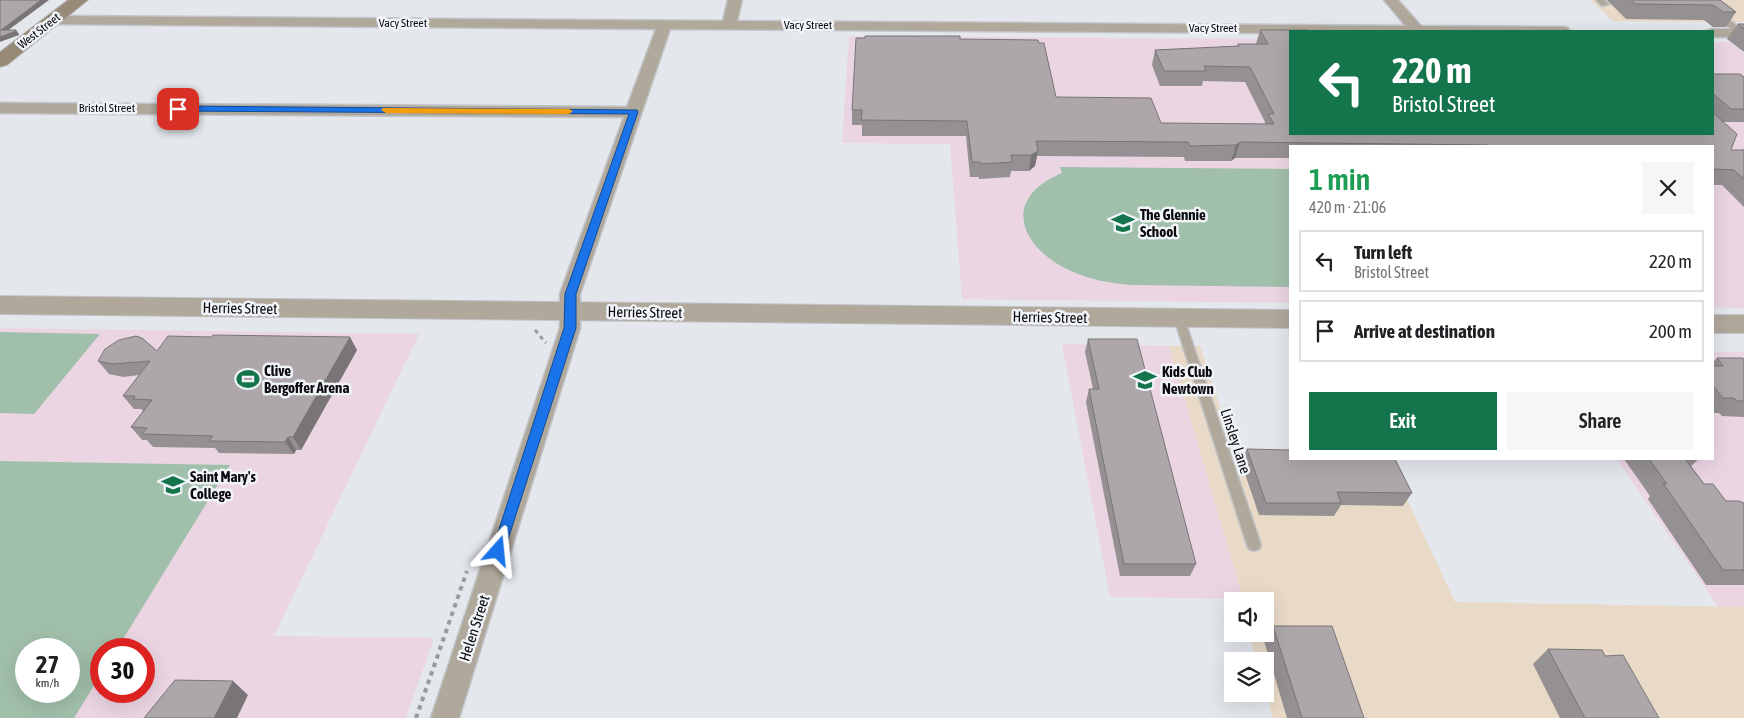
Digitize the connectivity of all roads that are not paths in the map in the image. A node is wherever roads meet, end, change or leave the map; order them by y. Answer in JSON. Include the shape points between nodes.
{"nodes":[{"id":1,"x":79,"y":0,"type":"edge"},
{"id":2,"x":735,"y":0,"type":"edge"},
{"id":3,"x":1391,"y":0,"type":"edge"},
{"id":4,"x":1698,"y":0,"type":"edge"},
{"id":5,"x":53,"y":20,"type":"junction"},
{"id":6,"x":664,"y":24,"type":"junction"},
{"id":7,"x":729,"y":25,"type":"junction"},
{"id":8,"x":1416,"y":30,"type":"joint"},
{"id":9,"x":1714,"y":33,"type":"edge"},
{"id":10,"x":1743,"y":33,"type":"edge"},
{"id":11,"x":0,"y":61,"type":"edge"},
{"id":12,"x":0,"y":108,"type":"edge"},
{"id":13,"x":634,"y":112,"type":"junction"},
{"id":14,"x":0,"y":305,"type":"edge"},
{"id":15,"x":570,"y":312,"type":"junction"},
{"id":16,"x":1179,"y":318,"type":"junction"},
{"id":17,"x":1289,"y":319,"type":"edge"},
{"id":18,"x":1714,"y":324,"type":"edge"},
{"id":19,"x":1744,"y":324,"type":"edge"},
{"id":20,"x":1254,"y":545,"type":"dead end"},
{"id":21,"x":445,"y":718,"type":"edge"}],
"edges":[{"from":1,"to":5,"type":"main road","name":"West Street"},
{"from":2,"to":7,"type":"street"},
{"from":3,"to":8,"type":"street"},
{"from":4,"to":10,"type":"lane"},
{"from":5,"to":6,"type":"street","name":"Vacy Street"},
{"from":5,"to":11,"type":"main road","name":"West Street"},
{"from":6,"to":7,"type":"street","name":"Vacy Street"},
{"from":6,"to":13,"type":"street","name":"Helen Street"},
{"from":7,"to":8,"type":"street","name":"Vacy Street"},
{"from":9,"to":10,"type":"street"},
{"from":12,"to":13,"type":"street","name":"Bristol Street"},
{"from":13,"to":15,"type":"street","name":"Helen Street","via":[[570,294]]},
{"from":14,"to":15,"type":"street","name":"Herries Street"},
{"from":15,"to":16,"type":"street","name":"Herries Street"},
{"from":15,"to":21,"type":"street","name":"Helen Street","via":[[570,328]]},
{"from":16,"to":17,"type":"street","name":"Herries Street"},
{"from":16,"to":20,"type":"lane","name":"Linsley Lane"},
{"from":18,"to":19,"type":"street"}]}
